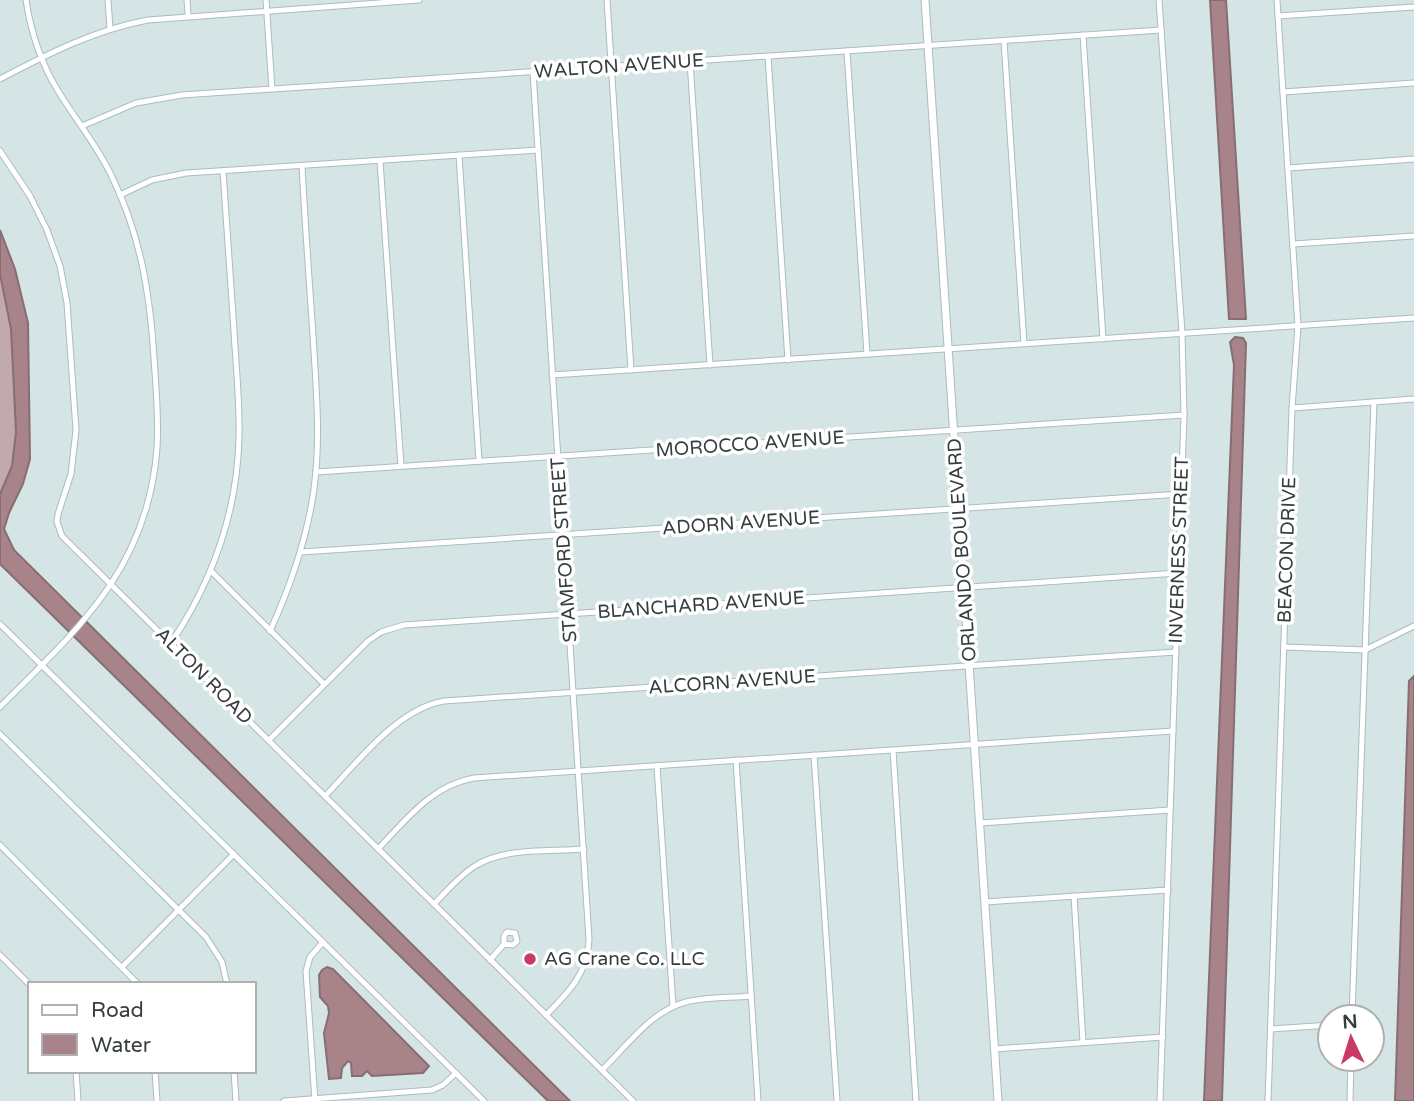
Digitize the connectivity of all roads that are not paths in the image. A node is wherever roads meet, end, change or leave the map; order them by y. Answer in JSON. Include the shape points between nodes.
{"nodes":[{"id":1,"x":26,"y":0,"type":"edge"},
{"id":2,"x":108,"y":0,"type":"edge"},
{"id":3,"x":187,"y":0,"type":"edge"},
{"id":4,"x":266,"y":0,"type":"edge"},
{"id":5,"x":419,"y":0,"type":"edge"},
{"id":6,"x":607,"y":0,"type":"edge"},
{"id":7,"x":925,"y":0,"type":"edge"},
{"id":8,"x":1159,"y":0,"type":"edge"},
{"id":9,"x":1277,"y":0,"type":"edge"},
{"id":10,"x":345,"y":2,"type":"edge"},
{"id":11,"x":1414,"y":6,"type":"edge"},
{"id":12,"x":267,"y":10,"type":"junction"},
{"id":13,"x":188,"y":15,"type":"junction"},
{"id":14,"x":1278,"y":16,"type":"junction"},
{"id":15,"x":110,"y":29,"type":"junction"},
{"id":16,"x":1161,"y":30,"type":"junction"},
{"id":17,"x":1083,"y":35,"type":"junction"},
{"id":18,"x":1004,"y":41,"type":"junction"},
{"id":19,"x":928,"y":46,"type":"junction"},
{"id":20,"x":847,"y":51,"type":"junction"},
{"id":21,"x":768,"y":56,"type":"junction"},
{"id":22,"x":42,"y":58,"type":"junction"},
{"id":23,"x":690,"y":61,"type":"junction"},
{"id":24,"x":611,"y":66,"type":"junction"},
{"id":25,"x":533,"y":72,"type":"junction"},
{"id":26,"x":0,"y":79,"type":"edge"},
{"id":27,"x":1414,"y":83,"type":"edge"},
{"id":28,"x":272,"y":89,"type":"junction"},
{"id":29,"x":1283,"y":92,"type":"junction"},
{"id":30,"x":82,"y":126,"type":"junction"},
{"id":31,"x":538,"y":150,"type":"junction"},
{"id":32,"x":0,"y":151,"type":"edge"},
{"id":33,"x":459,"y":155,"type":"junction"},
{"id":34,"x":1414,"y":159,"type":"edge"},
{"id":35,"x":380,"y":160,"type":"junction"},
{"id":36,"x":302,"y":166,"type":"junction"},
{"id":37,"x":1288,"y":168,"type":"junction"},
{"id":38,"x":223,"y":171,"type":"junction"},
{"id":39,"x":120,"y":195,"type":"junction"},
{"id":40,"x":1414,"y":236,"type":"edge"},
{"id":41,"x":1293,"y":244,"type":"junction"},
{"id":42,"x":1414,"y":318,"type":"edge"},
{"id":43,"x":1298,"y":326,"type":"junction"},
{"id":44,"x":1182,"y":333,"type":"junction"},
{"id":45,"x":1103,"y":339,"type":"junction"},
{"id":46,"x":1024,"y":344,"type":"junction"},
{"id":47,"x":948,"y":349,"type":"junction"},
{"id":48,"x":867,"y":354,"type":"junction"},
{"id":49,"x":788,"y":359,"type":"junction"},
{"id":50,"x":710,"y":365,"type":"junction"},
{"id":51,"x":631,"y":370,"type":"junction"},
{"id":52,"x":552,"y":375,"type":"junction"},
{"id":53,"x":1414,"y":400,"type":"edge"},
{"id":54,"x":1374,"y":402,"type":"junction"},
{"id":55,"x":1292,"y":408,"type":"junction"},
{"id":56,"x":1184,"y":415,"type":"junction"},
{"id":57,"x":954,"y":430,"type":"junction"},
{"id":58,"x":558,"y":456,"type":"junction"},
{"id":59,"x":479,"y":461,"type":"junction"},
{"id":60,"x":401,"y":467,"type":"junction"},
{"id":61,"x":316,"y":472,"type":"junction"},
{"id":62,"x":1181,"y":494,"type":"junction"},
{"id":63,"x":959,"y":509,"type":"junction"},
{"id":64,"x":563,"y":535,"type":"junction"},
{"id":65,"x":301,"y":552,"type":"junction"},
{"id":66,"x":211,"y":571,"type":"junction"},
{"id":67,"x":1178,"y":573,"type":"junction"},
{"id":68,"x":112,"y":585,"type":"junction"},
{"id":69,"x":964,"y":587,"type":"junction"},
{"id":70,"x":568,"y":613,"type":"junction"},
{"id":71,"x":0,"y":624,"type":"edge"},
{"id":72,"x":1414,"y":626,"type":"edge"},
{"id":73,"x":270,"y":631,"type":"junction"},
{"id":74,"x":171,"y":643,"type":"junction"},
{"id":75,"x":1284,"y":648,"type":"junction"},
{"id":76,"x":1365,"y":650,"type":"junction"},
{"id":77,"x":1176,"y":652,"type":"junction"},
{"id":78,"x":42,"y":665,"type":"junction"},
{"id":79,"x":969,"y":666,"type":"junction"},
{"id":80,"x":324,"y":684,"type":"junction"},
{"id":81,"x":573,"y":692,"type":"junction"},
{"id":82,"x":0,"y":707,"type":"edge"},
{"id":83,"x":1173,"y":731,"type":"junction"},
{"id":84,"x":0,"y":734,"type":"edge"},
{"id":85,"x":269,"y":740,"type":"junction"},
{"id":86,"x":974,"y":745,"type":"junction"},
{"id":87,"x":893,"y":750,"type":"junction"},
{"id":88,"x":814,"y":755,"type":"junction"},
{"id":89,"x":736,"y":760,"type":"junction"},
{"id":90,"x":657,"y":765,"type":"junction"},
{"id":91,"x":578,"y":771,"type":"junction"},
{"id":92,"x":325,"y":796,"type":"junction"},
{"id":93,"x":1170,"y":810,"type":"junction"},
{"id":94,"x":979,"y":823,"type":"junction"},
{"id":95,"x":0,"y":845,"type":"edge"},
{"id":96,"x":378,"y":849,"type":"junction"},
{"id":97,"x":584,"y":849,"type":"junction"},
{"id":98,"x":234,"y":854,"type":"junction"},
{"id":99,"x":1168,"y":890,"type":"junction"},
{"id":100,"x":1074,"y":896,"type":"junction"},
{"id":101,"x":985,"y":902,"type":"junction"},
{"id":102,"x":434,"y":904,"type":"junction"},
{"id":103,"x":178,"y":910,"type":"junction"},
{"id":104,"x":323,"y":942,"type":"junction"},
{"id":105,"x":504,"y":944,"type":"dead end"},
{"id":106,"x":0,"y":955,"type":"edge"},
{"id":107,"x":490,"y":960,"type":"junction"},
{"id":108,"x":123,"y":966,"type":"junction"},
{"id":109,"x":136,"y":982,"type":"edge"},
{"id":110,"x":227,"y":982,"type":"edge"},
{"id":111,"x":28,"y":983,"type":"edge"},
{"id":112,"x":751,"y":996,"type":"junction"},
{"id":113,"x":1352,"y":1003,"type":"edge"},
{"id":114,"x":673,"y":1006,"type":"junction"},
{"id":115,"x":546,"y":1015,"type":"junction"},
{"id":116,"x":1316,"y":1026,"type":"edge"},
{"id":117,"x":1270,"y":1029,"type":"junction"},
{"id":118,"x":1163,"y":1037,"type":"junction"},
{"id":119,"x":1083,"y":1042,"type":"junction"},
{"id":120,"x":994,"y":1049,"type":"junction"},
{"id":121,"x":602,"y":1070,"type":"junction"},
{"id":122,"x":76,"y":1073,"type":"edge"},
{"id":123,"x":155,"y":1073,"type":"edge"},
{"id":124,"x":234,"y":1073,"type":"edge"},
{"id":125,"x":456,"y":1073,"type":"junction"},
{"id":126,"x":1351,"y":1073,"type":"edge"},
{"id":127,"x":315,"y":1100,"type":"edge"},
{"id":128,"x":78,"y":1101,"type":"edge"},
{"id":129,"x":157,"y":1101,"type":"edge"},
{"id":130,"x":236,"y":1101,"type":"edge"},
{"id":131,"x":284,"y":1101,"type":"edge"},
{"id":132,"x":484,"y":1101,"type":"edge"},
{"id":133,"x":633,"y":1101,"type":"edge"},
{"id":134,"x":758,"y":1101,"type":"edge"},
{"id":135,"x":837,"y":1101,"type":"edge"},
{"id":136,"x":916,"y":1101,"type":"edge"},
{"id":137,"x":998,"y":1101,"type":"edge"},
{"id":138,"x":1160,"y":1101,"type":"edge"},
{"id":139,"x":1268,"y":1101,"type":"edge"},
{"id":140,"x":1350,"y":1101,"type":"edge"}],
"edges":[{"from":1,"to":22,"type":"street"},
{"from":2,"to":15,"type":"street"},
{"from":3,"to":13,"type":"street"},
{"from":4,"to":12,"type":"street"},
{"from":5,"to":10,"type":"street"},
{"from":6,"to":24,"type":"street"},
{"from":7,"to":19,"type":"street","name":"ORLANDO BOULEVARD"},
{"from":8,"to":16,"type":"street","name":"INVERNESS STREET"},
{"from":9,"to":14,"type":"street","name":"BEACON DRIVE"},
{"from":10,"to":12,"type":"street"},
{"from":11,"to":14,"type":"street"},
{"from":12,"to":13,"type":"street"},
{"from":12,"to":28,"type":"street"},
{"from":13,"to":15,"type":"street"},
{"from":14,"to":29,"type":"street","name":"BEACON DRIVE"},
{"from":15,"to":22,"type":"street"},
{"from":16,"to":17,"type":"street","name":"WALTON AVENUE"},
{"from":16,"to":44,"type":"street","name":"INVERNESS STREET"},
{"from":17,"to":18,"type":"street","name":"WALTON AVENUE"},
{"from":17,"to":45,"type":"street"},
{"from":18,"to":19,"type":"street","name":"WALTON AVENUE"},
{"from":18,"to":46,"type":"street"},
{"from":19,"to":20,"type":"street","name":"WALTON AVENUE"},
{"from":19,"to":47,"type":"street","name":"ORLANDO BOULEVARD"},
{"from":20,"to":21,"type":"street","name":"WALTON AVENUE"},
{"from":20,"to":48,"type":"street"},
{"from":21,"to":23,"type":"street","name":"WALTON AVENUE"},
{"from":21,"to":49,"type":"street"},
{"from":22,"to":26,"type":"street"},
{"from":22,"to":30,"type":"street"},
{"from":23,"to":24,"type":"street","name":"WALTON AVENUE"},
{"from":23,"to":50,"type":"street"},
{"from":24,"to":25,"type":"street","name":"WALTON AVENUE"},
{"from":24,"to":51,"type":"street"},
{"from":25,"to":28,"type":"street","name":"WALTON AVENUE"},
{"from":25,"to":31,"type":"street","name":"STAMFORD STREET"},
{"from":27,"to":29,"type":"street"},
{"from":28,"to":30,"type":"street","name":"WALTON AVENUE","via":[[157,98],[120,108]]},
{"from":29,"to":37,"type":"street","name":"BEACON DRIVE"},
{"from":30,"to":39,"type":"street"},
{"from":31,"to":33,"type":"street"},
{"from":31,"to":52,"type":"street","name":"STAMFORD STREET"},
{"from":32,"to":68,"type":"street","name":"ALTON ROAD","via":[[47,230],[68,303],[76,441],[57,522],[62,536]]},
{"from":33,"to":35,"type":"street"},
{"from":33,"to":59,"type":"street"},
{"from":34,"to":37,"type":"street"},
{"from":35,"to":36,"type":"street"},
{"from":35,"to":60,"type":"street"},
{"from":36,"to":38,"type":"street"},
{"from":36,"to":61,"type":"street","via":[[318,409]]},
{"from":37,"to":41,"type":"street","name":"BEACON DRIVE"},
{"from":38,"to":39,"type":"street","via":[[166,177]]},
{"from":38,"to":66,"type":"street","via":[[239,438],[230,509]]},
{"from":39,"to":68,"type":"street","via":[[138,243],[148,290],[158,426],[147,506],[134,545]]},
{"from":40,"to":41,"type":"street"},
{"from":41,"to":43,"type":"street","name":"BEACON DRIVE"},
{"from":42,"to":43,"type":"street"},
{"from":43,"to":44,"type":"street"},
{"from":43,"to":55,"type":"street","name":"BEACON DRIVE"},
{"from":44,"to":45,"type":"street"},
{"from":44,"to":56,"type":"street","name":"INVERNESS STREET"},
{"from":45,"to":46,"type":"street"},
{"from":46,"to":47,"type":"street"},
{"from":47,"to":48,"type":"street"},
{"from":47,"to":57,"type":"street","name":"ORLANDO BOULEVARD"},
{"from":48,"to":49,"type":"street"},
{"from":49,"to":50,"type":"street"},
{"from":50,"to":51,"type":"street"},
{"from":51,"to":52,"type":"street"},
{"from":52,"to":58,"type":"street","name":"STAMFORD STREET"},
{"from":53,"to":54,"type":"street"},
{"from":54,"to":55,"type":"street"},
{"from":54,"to":76,"type":"street"},
{"from":55,"to":75,"type":"street","name":"BEACON DRIVE"},
{"from":56,"to":57,"type":"street","name":"MOROCCO AVENUE"},
{"from":56,"to":62,"type":"street","name":"INVERNESS STREET"},
{"from":57,"to":58,"type":"street","name":"MOROCCO AVENUE"},
{"from":57,"to":63,"type":"street","name":"ORLANDO BOULEVARD"},
{"from":58,"to":59,"type":"street","name":"MOROCCO AVENUE"},
{"from":58,"to":64,"type":"street","name":"STAMFORD STREET"},
{"from":59,"to":60,"type":"street","name":"MOROCCO AVENUE"},
{"from":60,"to":61,"type":"street","name":"MOROCCO AVENUE"},
{"from":61,"to":65,"type":"street"},
{"from":62,"to":63,"type":"street","name":"ADORN AVENUE"},
{"from":62,"to":67,"type":"street","name":"INVERNESS STREET"},
{"from":63,"to":64,"type":"street","name":"ADORN AVENUE"},
{"from":63,"to":69,"type":"street","name":"ORLANDO BOULEVARD"},
{"from":64,"to":65,"type":"street","name":"ADORN AVENUE"},
{"from":64,"to":70,"type":"street","name":"STAMFORD STREET"},
{"from":65,"to":73,"type":"street"},
{"from":66,"to":73,"type":"street"},
{"from":66,"to":74,"type":"street"},
{"from":67,"to":69,"type":"street","name":"BLANCHARD AVENUE"},
{"from":67,"to":77,"type":"street","name":"INVERNESS STREET"},
{"from":68,"to":74,"type":"street","name":"ALTON ROAD"},
{"from":68,"to":78,"type":"street"},
{"from":69,"to":70,"type":"street","name":"BLANCHARD AVENUE"},
{"from":69,"to":79,"type":"street","name":"ORLANDO BOULEVARD"},
{"from":70,"to":80,"type":"street","name":"BLANCHARD AVENUE","via":[[396,626],[368,641]]},
{"from":70,"to":81,"type":"street","name":"STAMFORD STREET"},
{"from":71,"to":78,"type":"street"},
{"from":72,"to":76,"type":"street"},
{"from":73,"to":80,"type":"street"},
{"from":74,"to":85,"type":"street","name":"ALTON ROAD"},
{"from":75,"to":76,"type":"street"},
{"from":75,"to":117,"type":"street","name":"BEACON DRIVE"},
{"from":76,"to":113,"type":"street"},
{"from":77,"to":79,"type":"street","name":"ALCORN AVENUE"},
{"from":77,"to":83,"type":"street","name":"INVERNESS STREET"},
{"from":78,"to":82,"type":"street"},
{"from":78,"to":98,"type":"street"},
{"from":79,"to":81,"type":"street","name":"ALCORN AVENUE"},
{"from":79,"to":86,"type":"street","name":"ORLANDO BOULEVARD"},
{"from":80,"to":85,"type":"street","name":"BLANCHARD AVENUE"},
{"from":81,"to":91,"type":"street","name":"STAMFORD STREET"},
{"from":81,"to":92,"type":"street","name":"ALCORN AVENUE","via":[[422,706],[398,721]]},
{"from":83,"to":86,"type":"street"},
{"from":83,"to":93,"type":"street","name":"INVERNESS STREET"},
{"from":84,"to":103,"type":"street"},
{"from":85,"to":92,"type":"street","name":"ALTON ROAD"},
{"from":86,"to":87,"type":"street"},
{"from":86,"to":94,"type":"street","name":"ORLANDO BOULEVARD"},
{"from":87,"to":88,"type":"street"},
{"from":87,"to":136,"type":"street"},
{"from":88,"to":89,"type":"street"},
{"from":88,"to":135,"type":"street"},
{"from":89,"to":90,"type":"street"},
{"from":89,"to":112,"type":"street"},
{"from":90,"to":91,"type":"street"},
{"from":90,"to":114,"type":"street"},
{"from":91,"to":96,"type":"street","via":[[453,783],[429,797]]},
{"from":91,"to":97,"type":"street","name":"STAMFORD STREET"},
{"from":92,"to":96,"type":"street","name":"ALTON ROAD"},
{"from":93,"to":94,"type":"street"},
{"from":93,"to":99,"type":"street","name":"INVERNESS STREET"},
{"from":94,"to":101,"type":"street","name":"ORLANDO BOULEVARD"},
{"from":95,"to":108,"type":"street"},
{"from":96,"to":102,"type":"street","name":"ALTON ROAD"},
{"from":97,"to":102,"type":"street","via":[[489,859],[466,872]]},
{"from":97,"to":115,"type":"street","name":"STAMFORD STREET","via":[[588,957],[579,978]]},
{"from":98,"to":103,"type":"street"},
{"from":98,"to":104,"type":"street"},
{"from":99,"to":100,"type":"street"},
{"from":99,"to":118,"type":"street","name":"INVERNESS STREET"},
{"from":100,"to":101,"type":"street"},
{"from":100,"to":119,"type":"street"},
{"from":101,"to":120,"type":"street","name":"ORLANDO BOULEVARD"},
{"from":102,"to":107,"type":"street","name":"ALTON ROAD"},
{"from":103,"to":108,"type":"street"},
{"from":103,"to":110,"type":"street","via":[[216,950]]},
{"from":104,"to":125,"type":"street"},
{"from":104,"to":127,"type":"street","via":[[310,957],[306,971]]},
{"from":105,"to":107,"type":"street"},
{"from":106,"to":111,"type":"street"},
{"from":107,"to":115,"type":"street","name":"ALTON ROAD"},
{"from":108,"to":109,"type":"street"},
{"from":112,"to":114,"type":"street"},
{"from":112,"to":134,"type":"street"},
{"from":114,"to":121,"type":"street","via":[[652,1020]]},
{"from":115,"to":121,"type":"street","name":"ALTON ROAD"},
{"from":116,"to":117,"type":"street"},
{"from":117,"to":139,"type":"street","name":"BEACON DRIVE"},
{"from":118,"to":119,"type":"street"},
{"from":118,"to":138,"type":"street","name":"INVERNESS STREET"},
{"from":119,"to":120,"type":"street"},
{"from":120,"to":137,"type":"street","name":"ORLANDO BOULEVARD"},
{"from":121,"to":133,"type":"street","name":"ALTON ROAD"},
{"from":122,"to":128,"type":"street"},
{"from":123,"to":129,"type":"street"},
{"from":124,"to":130,"type":"street"},
{"from":125,"to":127,"type":"street","via":[[432,1090]]},
{"from":125,"to":132,"type":"street"},
{"from":126,"to":140,"type":"street"},
{"from":127,"to":131,"type":"street"}]}
